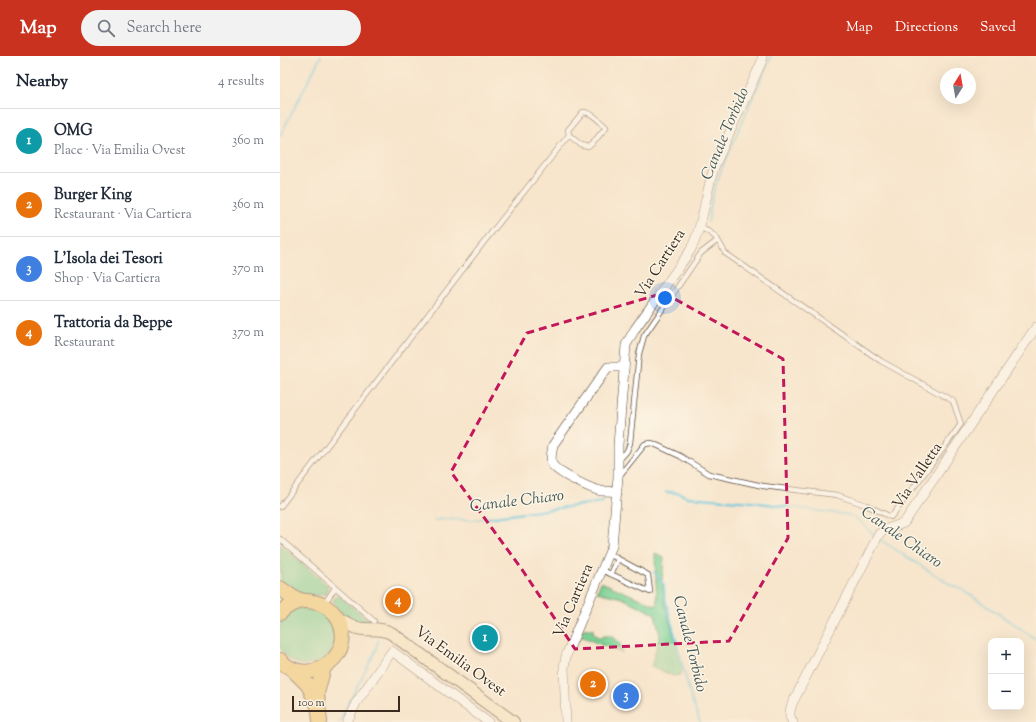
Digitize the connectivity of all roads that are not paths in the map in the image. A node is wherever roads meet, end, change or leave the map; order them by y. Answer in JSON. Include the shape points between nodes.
{"nodes":[{"id":1,"x":762,"y":59,"type":"edge"},
{"id":2,"x":569,"y":135,"type":"junction"},
{"id":3,"x":700,"y":228,"type":"junction"},
{"id":4,"x":718,"y":240,"type":"junction"},
{"id":5,"x":1036,"y":327,"type":"edge"},
{"id":6,"x":624,"y":367,"type":"junction"},
{"id":7,"x":618,"y":461,"type":"junction"},
{"id":8,"x":618,"y":477,"type":"junction"},
{"id":9,"x":617,"y":492,"type":"junction"},
{"id":10,"x":280,"y":507,"type":"edge"},
{"id":11,"x":280,"y":540,"type":"edge"},
{"id":12,"x":609,"y":554,"type":"junction"},
{"id":13,"x":618,"y":559,"type":"junction"},
{"id":14,"x":602,"y":570,"type":"junction"},
{"id":15,"x":611,"y":574,"type":"junction"},
{"id":16,"x":280,"y":588,"type":"edge"},
{"id":17,"x":335,"y":588,"type":"junction"},
{"id":18,"x":304,"y":601,"type":"junction"},
{"id":19,"x":323,"y":605,"type":"junction"},
{"id":20,"x":280,"y":613,"type":"edge"},
{"id":21,"x":337,"y":618,"type":"junction"},
{"id":22,"x":380,"y":627,"type":"junction"},
{"id":23,"x":363,"y":630,"type":"junction"},
{"id":24,"x":342,"y":642,"type":"junction"},
{"id":25,"x":280,"y":660,"type":"edge"},
{"id":26,"x":324,"y":667,"type":"junction"},
{"id":27,"x":292,"y":669,"type":"junction"},
{"id":28,"x":318,"y":707,"type":"junction"},
{"id":29,"x":320,"y":722,"type":"edge"},
{"id":30,"x":347,"y":722,"type":"edge"},
{"id":31,"x":488,"y":722,"type":"edge"},
{"id":32,"x":513,"y":722,"type":"edge"},
{"id":33,"x":566,"y":722,"type":"edge"},
{"id":34,"x":793,"y":722,"type":"edge"}],
"edges":[{"from":1,"to":3,"type":"street","name":"Via Cartiera","via":[[709,181]]},
{"from":2,"to":2,"type":"lane","via":[[581,145],[588,147],[606,127],[590,113],[583,112],[568,130]]},
{"from":2,"to":10,"type":"lane"},
{"from":3,"to":4,"type":"lane","via":[[710,232]]},
{"from":3,"to":6,"type":"street","name":"Via Cartiera","via":[[690,251],[628,340]]},
{"from":4,"to":7,"type":"lane","via":[[701,253],[644,336],[639,354],[630,443]]},
{"from":4,"to":8,"type":"lane","via":[[725,254],[881,361],[953,401],[961,424],[891,517],[866,505],[837,496],[763,486],[710,474],[652,443],[645,444]]},
{"from":5,"to":34,"type":"street","name":"Via Valletta","via":[[904,523],[884,530],[877,536],[792,704],[789,714]]},
{"from":6,"to":7,"type":"street","name":"Via Cartiera"},
{"from":6,"to":9,"type":"street","via":[[608,367],[553,446],[551,454],[552,464],[557,469],[601,491]]},
{"from":7,"to":8,"type":"street","name":"Via Cartiera"},
{"from":8,"to":9,"type":"street","name":"Via Cartiera"},
{"from":9,"to":12,"type":"street","name":"Via Cartiera"},
{"from":11,"to":17,"type":"lane"},
{"from":12,"to":13,"type":"lane"},
{"from":12,"to":14,"type":"street","name":"Via Cartiera"},
{"from":13,"to":15,"type":"lane"},
{"from":13,"to":15,"type":"lane","via":[[648,575],[650,592]]},
{"from":14,"to":15,"type":"lane"},
{"from":14,"to":33,"type":"street","name":"Via Cartiera","via":[[566,656]]},
{"from":16,"to":18,"type":"main road","via":[[294,598]]},
{"from":17,"to":19,"type":"lane"},
{"from":17,"to":22,"type":"lane"},
{"from":18,"to":19,"type":"main road"},
{"from":18,"to":20,"type":"main road","via":[[293,604]]},
{"from":19,"to":21,"type":"main road"},
{"from":21,"to":23,"type":"main road"},
{"from":21,"to":24,"type":"main road","via":[[342,629]]},
{"from":22,"to":23,"type":"main road"},
{"from":22,"to":32,"type":"main road","name":"Via Emilia Ovest","via":[[395,635]]},
{"from":23,"to":24,"type":"main road"},
{"from":24,"to":26,"type":"main road","via":[[336,656]]},
{"from":25,"to":27,"type":"main road"},
{"from":26,"to":27,"type":"main road","via":[[308,672]]},
{"from":26,"to":28,"type":"main road","via":[[317,693]]},
{"from":27,"to":28,"type":"main road","via":[[308,685]]},
{"from":28,"to":29,"type":"main road"},
{"from":30,"to":31,"type":"street","name":"Via Emilia Ovest","via":[[356,703],[392,651]]}]}
